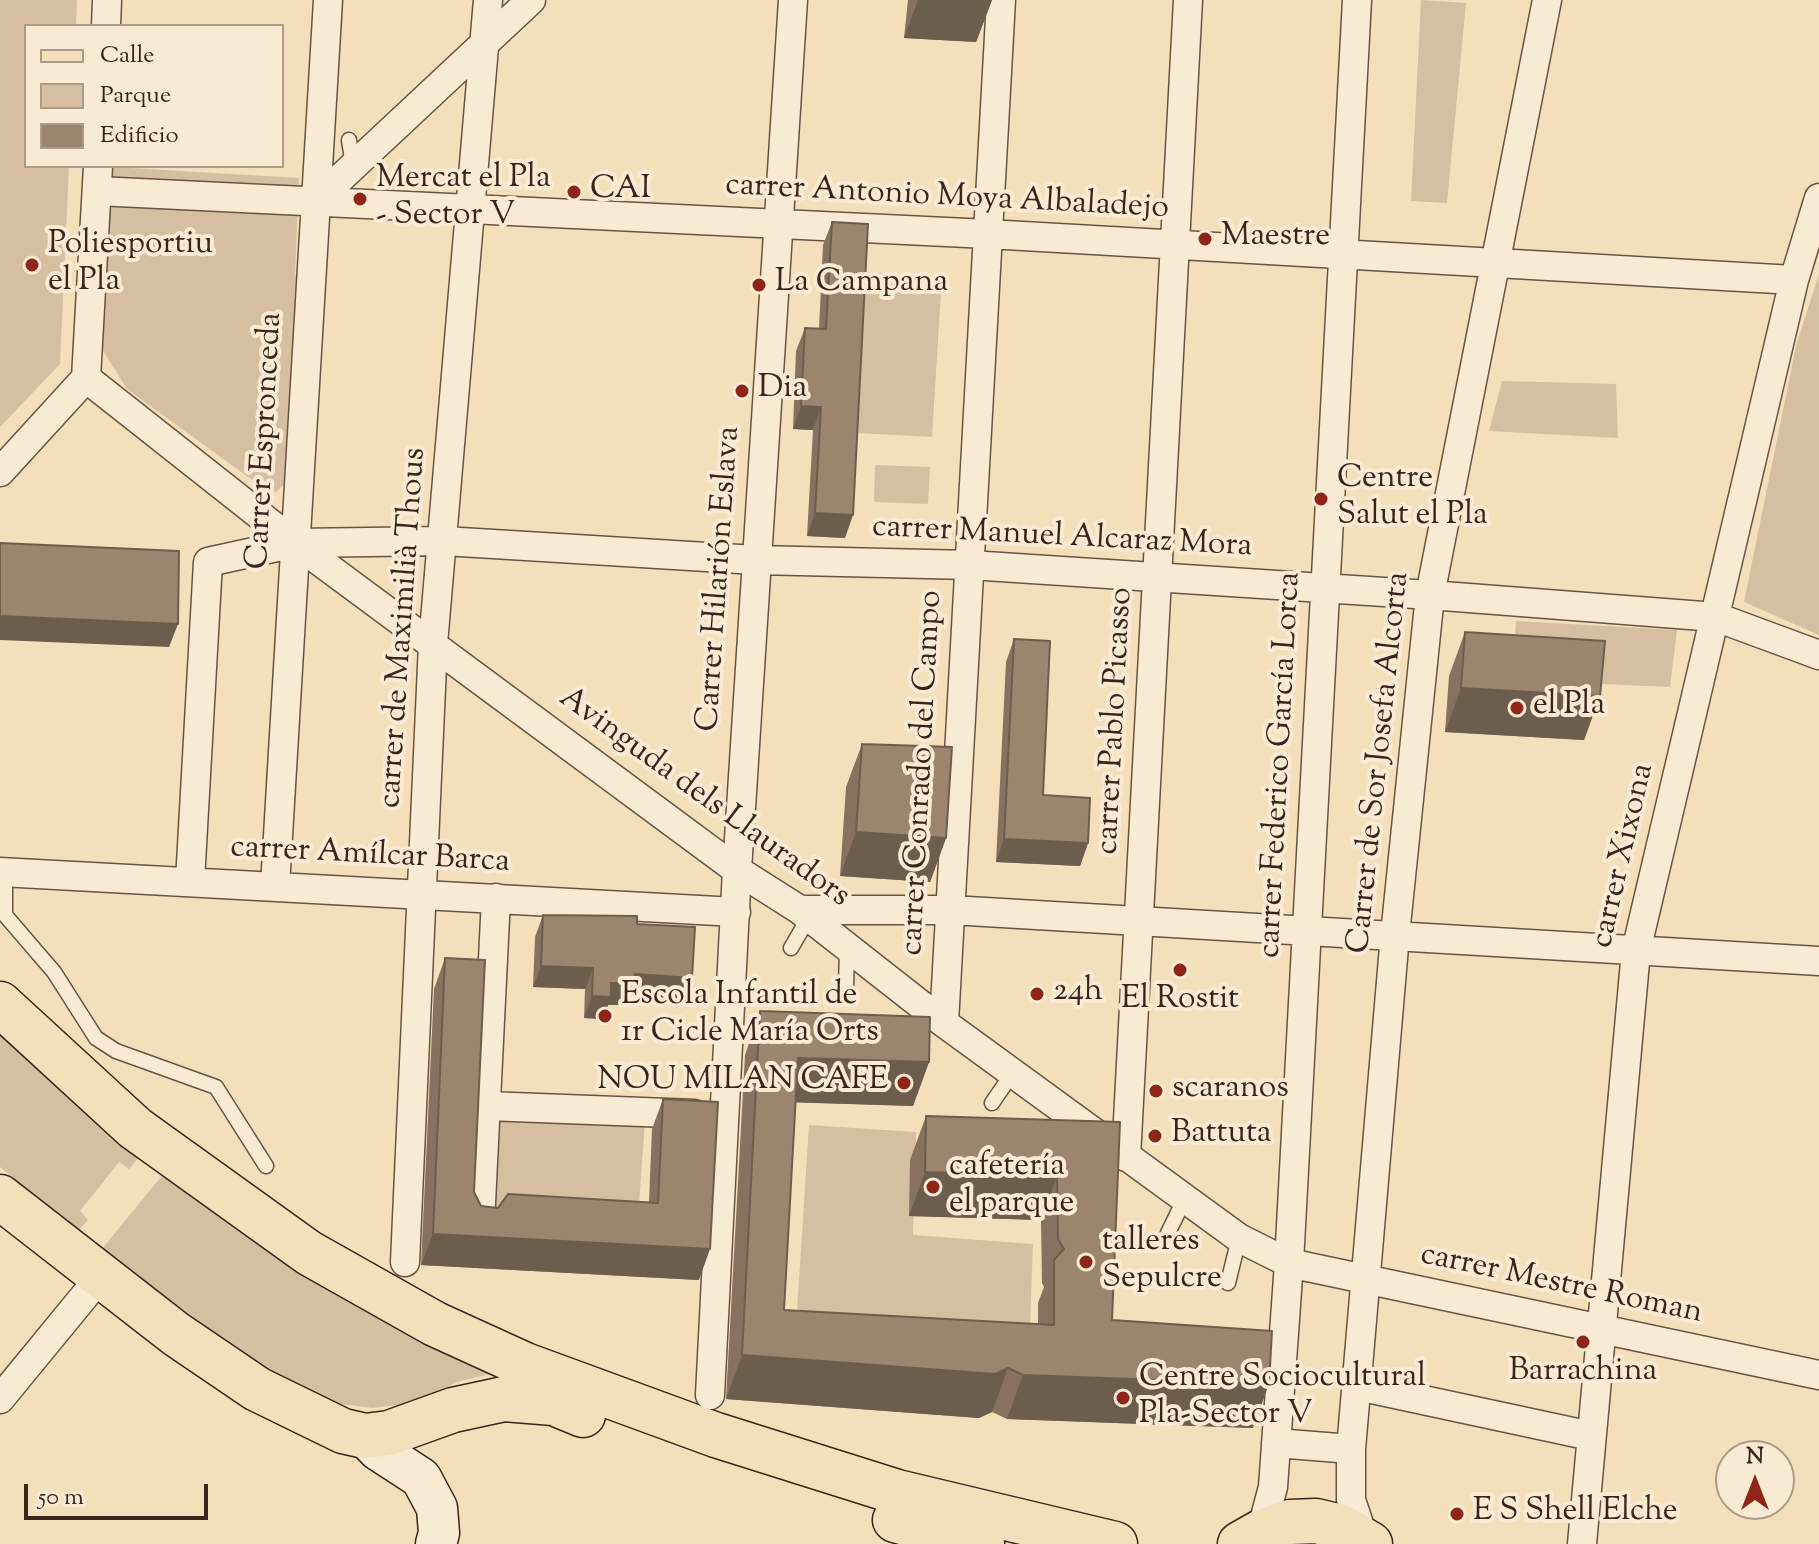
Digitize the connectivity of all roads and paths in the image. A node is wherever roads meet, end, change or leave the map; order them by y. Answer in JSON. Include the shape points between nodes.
{"nodes":[{"id":1,"x":107,"y":0,"type":"edge"},
{"id":2,"x":328,"y":0,"type":"edge"},
{"id":3,"x":488,"y":0,"type":"edge"},
{"id":4,"x":531,"y":0,"type":"edge"},
{"id":5,"x":793,"y":0,"type":"edge"},
{"id":6,"x":1001,"y":0,"type":"edge"},
{"id":7,"x":1188,"y":0,"type":"edge"},
{"id":8,"x":1357,"y":0,"type":"edge"},
{"id":9,"x":1547,"y":0,"type":"edge"},
{"id":10,"x":106,"y":24,"type":"edge"},
{"id":11,"x":484,"y":43,"type":"junction"},
{"id":12,"x":98,"y":178,"type":"edge"},
{"id":13,"x":1819,"y":198,"type":"edge"},
{"id":14,"x":316,"y":201,"type":"junction"},
{"id":15,"x":471,"y":208,"type":"junction"},
{"id":16,"x":781,"y":223,"type":"junction"},
{"id":17,"x":988,"y":234,"type":"junction"},
{"id":18,"x":1176,"y":245,"type":"junction"},
{"id":19,"x":1343,"y":255,"type":"junction"},
{"id":20,"x":1495,"y":263,"type":"junction"},
{"id":21,"x":1794,"y":280,"type":"junction"},
{"id":22,"x":86,"y":378,"type":"junction"},
{"id":23,"x":0,"y":472,"type":"edge"},
{"id":24,"x":444,"y":541,"type":"junction"},
{"id":25,"x":295,"y":543,"type":"junction"},
{"id":26,"x":756,"y":560,"type":"junction"},
{"id":27,"x":970,"y":565,"type":"junction"},
{"id":28,"x":1158,"y":578,"type":"junction"},
{"id":29,"x":1325,"y":588,"type":"junction"},
{"id":30,"x":1430,"y":595,"type":"junction"},
{"id":31,"x":1716,"y":617,"type":"junction"},
{"id":32,"x":433,"y":644,"type":"junction"},
{"id":33,"x":1819,"y":655,"type":"edge"},
{"id":34,"x":737,"y":870,"type":"junction"},
{"id":35,"x":2,"y":872,"type":"edge"},
{"id":36,"x":190,"y":881,"type":"junction"},
{"id":37,"x":275,"y":886,"type":"junction"},
{"id":38,"x":421,"y":894,"type":"junction"},
{"id":39,"x":496,"y":898,"type":"junction"},
{"id":40,"x":951,"y":910,"type":"junction"},
{"id":41,"x":736,"y":912,"type":"junction"},
{"id":42,"x":804,"y":913,"type":"junction"},
{"id":43,"x":1140,"y":921,"type":"junction"},
{"id":44,"x":1307,"y":930,"type":"junction"},
{"id":45,"x":1395,"y":935,"type":"junction"},
{"id":46,"x":847,"y":946,"type":"junction"},
{"id":47,"x":791,"y":948,"type":"dead end"},
{"id":48,"x":1636,"y":951,"type":"junction"},
{"id":49,"x":1819,"y":961,"type":"edge"},
{"id":50,"x":846,"y":989,"type":"dead end"},
{"id":51,"x":0,"y":1004,"type":"edge"},
{"id":52,"x":944,"y":1023,"type":"junction"},
{"id":53,"x":1014,"y":1071,"type":"junction"},
{"id":54,"x":992,"y":1103,"type":"dead end"},
{"id":55,"x":487,"y":1106,"type":"junction"},
{"id":56,"x":725,"y":1115,"type":"junction"},
{"id":57,"x":1126,"y":1157,"type":"junction"},
{"id":58,"x":266,"y":1166,"type":"dead end"},
{"id":59,"x":0,"y":1197,"type":"edge"},
{"id":60,"x":1184,"y":1200,"type":"junction"},
{"id":61,"x":480,"y":1223,"type":"edge"},
{"id":62,"x":1168,"y":1233,"type":"dead end"},
{"id":63,"x":1239,"y":1238,"type":"junction"},
{"id":64,"x":405,"y":1262,"type":"dead end"},
{"id":65,"x":1289,"y":1263,"type":"junction"},
{"id":66,"x":101,"y":1276,"type":"junction"},
{"id":67,"x":1367,"y":1281,"type":"junction"},
{"id":68,"x":1228,"y":1283,"type":"dead end"},
{"id":69,"x":1599,"y":1329,"type":"junction"},
{"id":70,"x":1819,"y":1375,"type":"edge"},
{"id":71,"x":1358,"y":1386,"type":"junction"},
{"id":72,"x":710,"y":1395,"type":"dead end"},
{"id":73,"x":0,"y":1399,"type":"edge"},
{"id":74,"x":365,"y":1436,"type":"junction"},
{"id":75,"x":1591,"y":1436,"type":"junction"},
{"id":76,"x":1276,"y":1443,"type":"junction"},
{"id":77,"x":1351,"y":1449,"type":"junction"},
{"id":78,"x":1251,"y":1538,"type":"edge"},
{"id":79,"x":1367,"y":1542,"type":"edge"},
{"id":80,"x":436,"y":1544,"type":"edge"},
{"id":81,"x":982,"y":1544,"type":"edge"},
{"id":82,"x":1115,"y":1544,"type":"edge"},
{"id":83,"x":1582,"y":1544,"type":"edge"}],
"edges":[{"from":1,"to":10,"type":"street"},
{"from":2,"to":14,"type":"street","name":"Carrer Espronceda"},
{"from":3,"to":11,"type":"street","name":"carrer de Maximilià Thous"},
{"from":4,"to":11,"type":"street"},
{"from":5,"to":16,"type":"street","name":"Carrer Hilarión Eslava"},
{"from":6,"to":17,"type":"street","name":"carrer Conrado del Campo"},
{"from":7,"to":18,"type":"street","name":"carrer Pablo Picasso"},
{"from":8,"to":19,"type":"street","name":"carrer Federico García Lorca"},
{"from":9,"to":20,"type":"street","name":"Carrer de Sor Josefa Alcorta"},
{"from":11,"to":14,"type":"street","via":[[351,153]]},
{"from":11,"to":15,"type":"street","name":"carrer de Maximilià Thous"},
{"from":12,"to":14,"type":"street","name":"carrer Antonio Moya Albaladejo"},
{"from":12,"to":22,"type":"street"},
{"from":13,"to":21,"type":"street","name":"carrer Xixona"},
{"from":14,"to":15,"type":"street","name":"carrer Antonio Moya Albaladejo"},
{"from":14,"to":25,"type":"street","name":"Carrer Espronceda"},
{"from":15,"to":16,"type":"street","name":"carrer Antonio Moya Albaladejo"},
{"from":15,"to":24,"type":"street","name":"carrer de Maximilià Thous"},
{"from":16,"to":17,"type":"street","name":"carrer Antonio Moya Albaladejo"},
{"from":16,"to":26,"type":"street","name":"Carrer Hilarión Eslava"},
{"from":17,"to":18,"type":"street","name":"carrer Antonio Moya Albaladejo"},
{"from":17,"to":27,"type":"street","name":"carrer Conrado del Campo"},
{"from":18,"to":19,"type":"street","name":"carrer Antonio Moya Albaladejo"},
{"from":18,"to":28,"type":"street","name":"carrer Pablo Picasso"},
{"from":19,"to":20,"type":"street","name":"carrer Antonio Moya Albaladejo"},
{"from":19,"to":29,"type":"street","name":"carrer Federico García Lorca"},
{"from":20,"to":21,"type":"street","name":"carrer Antonio Moya Albaladejo"},
{"from":20,"to":30,"type":"street","name":"Carrer de Sor Josefa Alcorta"},
{"from":21,"to":31,"type":"street","name":"carrer Xixona"},
{"from":22,"to":23,"type":"street"},
{"from":22,"to":25,"type":"street","name":"Avinguda dels Llauradors"},
{"from":24,"to":25,"type":"street","name":"carrer Manuel Alcaraz Mora"},
{"from":24,"to":26,"type":"street","name":"carrer Manuel Alcaraz Mora"},
{"from":24,"to":32,"type":"street","name":"carrer de Maximilià Thous"},
{"from":25,"to":32,"type":"street","name":"Avinguda dels Llauradors"},
{"from":25,"to":36,"type":"street","name":"carrer Manuel Alcaraz Mora","via":[[208,562]]},
{"from":25,"to":37,"type":"street","name":"Carrer Espronceda"},
{"from":26,"to":27,"type":"street","name":"carrer Manuel Alcaraz Mora"},
{"from":26,"to":34,"type":"street","name":"Carrer Hilarión Eslava"},
{"from":27,"to":28,"type":"street","name":"carrer Manuel Alcaraz Mora"},
{"from":27,"to":40,"type":"street","name":"carrer Conrado del Campo"},
{"from":28,"to":29,"type":"street","name":"carrer Manuel Alcaraz Mora"},
{"from":28,"to":43,"type":"street","name":"carrer Pablo Picasso"},
{"from":29,"to":30,"type":"street","name":"carrer Manuel Alcaraz Mora"},
{"from":29,"to":44,"type":"street","name":"carrer Federico García Lorca"},
{"from":30,"to":31,"type":"street","name":"carrer Manuel Alcaraz Mora"},
{"from":30,"to":45,"type":"street","name":"Carrer de Sor Josefa Alcorta"},
{"from":31,"to":33,"type":"street","name":"carrer Manuel Alcaraz Mora"},
{"from":31,"to":48,"type":"street","name":"carrer Xixona"},
{"from":32,"to":34,"type":"street","name":"Avinguda dels Llauradors"},
{"from":32,"to":38,"type":"street","name":"carrer de Maximilià Thous"},
{"from":34,"to":41,"type":"street","name":"Carrer Hilarión Eslava"},
{"from":34,"to":42,"type":"street","name":"Avinguda dels Llauradors"},
{"from":35,"to":36,"type":"street","name":"carrer Amílcar Barca"},
{"from":35,"to":58,"type":"lane","via":[[5,915],[54,972],[96,1038],[116,1051],[216,1087]]},
{"from":36,"to":37,"type":"street","name":"carrer Amílcar Barca"},
{"from":37,"to":38,"type":"street","name":"carrer Amílcar Barca"},
{"from":38,"to":39,"type":"street","name":"carrer Amílcar Barca"},
{"from":38,"to":64,"type":"street","name":"carrer de Maximilià Thous"},
{"from":39,"to":41,"type":"street","name":"carrer Amílcar Barca"},
{"from":39,"to":55,"type":"street"},
{"from":40,"to":42,"type":"street"},
{"from":40,"to":43,"type":"street"},
{"from":40,"to":52,"type":"street","name":"carrer Conrado del Campo"},
{"from":41,"to":56,"type":"street","name":"Carrer Hilarión Eslava"},
{"from":42,"to":46,"type":"street","name":"Avinguda dels Llauradors"},
{"from":42,"to":47,"type":"lane"},
{"from":43,"to":44,"type":"street"},
{"from":43,"to":57,"type":"street","name":"carrer Pablo Picasso"},
{"from":44,"to":45,"type":"street"},
{"from":44,"to":65,"type":"street","name":"carrer Federico García Lorca"},
{"from":45,"to":48,"type":"street"},
{"from":45,"to":67,"type":"street","name":"Carrer de Sor Josefa Alcorta"},
{"from":46,"to":50,"type":"lane"},
{"from":46,"to":52,"type":"street","name":"Avinguda dels Llauradors"},
{"from":48,"to":49,"type":"street"},
{"from":48,"to":69,"type":"street","name":"carrer Xixona"},
{"from":51,"to":82,"type":"main road","via":[[135,1128],[309,1253],[435,1324],[525,1365],[716,1435],[897,1492]]},
{"from":52,"to":53,"type":"street","name":"Avinguda dels Llauradors"},
{"from":53,"to":54,"type":"lane"},
{"from":53,"to":57,"type":"street","name":"Avinguda dels Llauradors","via":[[1068,1120]]},
{"from":55,"to":56,"type":"street"},
{"from":55,"to":61,"type":"street"},
{"from":56,"to":72,"type":"street","name":"Carrer Hilarión Eslava"},
{"from":57,"to":60,"type":"street","name":"Avinguda dels Llauradors"},
{"from":59,"to":66,"type":"main road"},
{"from":60,"to":62,"type":"lane"},
{"from":60,"to":63,"type":"street","name":"Avinguda dels Llauradors"},
{"from":63,"to":65,"type":"street","name":"Avinguda dels Llauradors"},
{"from":63,"to":68,"type":"lane"},
{"from":65,"to":67,"type":"street","name":"carrer Mestre Roman"},
{"from":65,"to":76,"type":"street","name":"carrer Federico García Lorca"},
{"from":66,"to":73,"type":"street"},
{"from":66,"to":74,"type":"main road","via":[[257,1389],[343,1431]]},
{"from":67,"to":69,"type":"street","name":"carrer Mestre Roman"},
{"from":67,"to":71,"type":"street","name":"Carrer de Sor Josefa Alcorta"},
{"from":69,"to":70,"type":"street","name":"carrer Mestre Roman"},
{"from":69,"to":75,"type":"street","name":"carrer Xixona"},
{"from":71,"to":75,"type":"street"},
{"from":71,"to":77,"type":"street","name":"Carrer de Sor Josefa Alcorta"},
{"from":74,"to":80,"type":"street","via":[[421,1478],[437,1508]]},
{"from":74,"to":81,"type":"main road","via":[[410,1428],[481,1402],[554,1403],[734,1471]]},
{"from":75,"to":83,"type":"street","name":"carrer Xixona"},
{"from":76,"to":77,"type":"street"},
{"from":76,"to":78,"type":"street","name":"carrer Federico García Lorca","via":[[1269,1511]]},
{"from":77,"to":79,"type":"street","name":"Carrer de Sor Josefa Alcorta","via":[[1351,1500]]},
{"from":78,"to":79,"type":"main road","via":[[1290,1522],[1316,1521]]}]}
